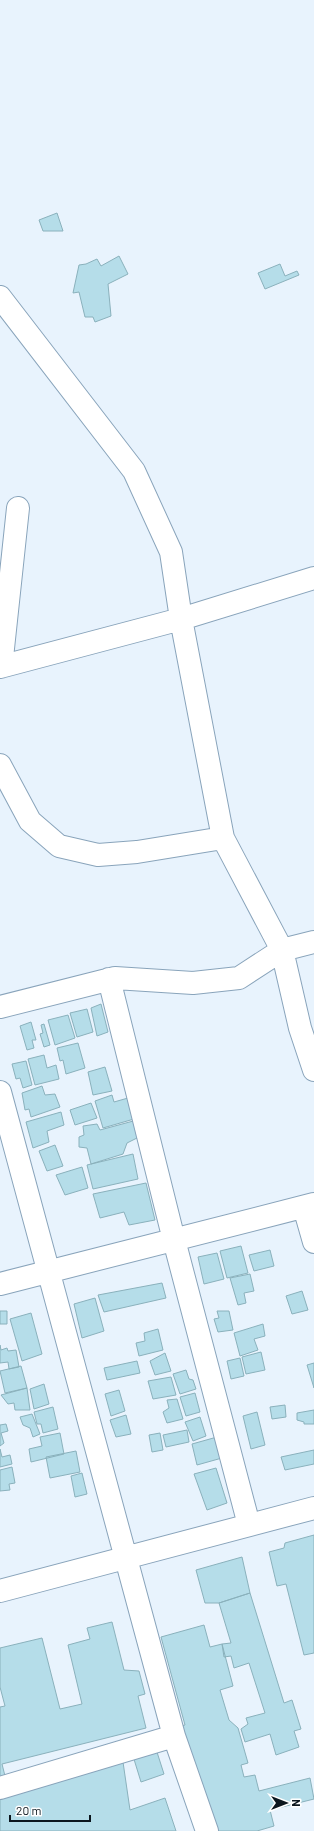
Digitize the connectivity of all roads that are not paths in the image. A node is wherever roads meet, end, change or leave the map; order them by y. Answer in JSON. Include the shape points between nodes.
{"nodes":[{"id":1,"x":0,"y":297,"type":"edge"},
{"id":2,"x":18,"y":508,"type":"dead end"},
{"id":3,"x":314,"y":578,"type":"edge"},
{"id":4,"x":181,"y":619,"type":"junction"},
{"id":5,"x":1,"y":667,"type":"edge"},
{"id":6,"x":0,"y":765,"type":"edge"},
{"id":7,"x":223,"y":838,"type":"junction"},
{"id":8,"x":314,"y":942,"type":"edge"},
{"id":9,"x":282,"y":950,"type":"junction"},
{"id":10,"x":109,"y":979,"type":"junction"},
{"id":11,"x":0,"y":1007,"type":"edge"},
{"id":12,"x":314,"y":1070,"type":"edge"},
{"id":13,"x":0,"y":1092,"type":"edge"},
{"id":14,"x":309,"y":1206,"type":"edge"},
{"id":15,"x":174,"y":1240,"type":"junction"},
{"id":16,"x":314,"y":1242,"type":"edge"},
{"id":17,"x":50,"y":1271,"type":"junction"},
{"id":18,"x":0,"y":1284,"type":"edge"},
{"id":19,"x":314,"y":1508,"type":"edge"},
{"id":20,"x":249,"y":1525,"type":"junction"},
{"id":21,"x":125,"y":1558,"type":"junction"},
{"id":22,"x":0,"y":1592,"type":"edge"},
{"id":23,"x":174,"y":1736,"type":"junction"},
{"id":24,"x":0,"y":1788,"type":"edge"},
{"id":25,"x":207,"y":1831,"type":"edge"}],
"edges":[{"from":1,"to":4,"type":"street","via":[[134,471],[171,552]]},
{"from":2,"to":5,"type":"street"},
{"from":3,"to":4,"type":"street"},
{"from":4,"to":5,"type":"street"},
{"from":4,"to":7,"type":"street"},
{"from":6,"to":7,"type":"street","via":[[30,821],[59,846],[98,855],[137,852]]},
{"from":7,"to":9,"type":"street"},
{"from":8,"to":9,"type":"street"},
{"from":9,"to":10,"type":"street","via":[[239,978],[193,983]]},
{"from":9,"to":12,"type":"street","via":[[300,1028]]},
{"from":10,"to":11,"type":"street"},
{"from":10,"to":15,"type":"street"},
{"from":13,"to":17,"type":"street"},
{"from":14,"to":15,"type":"street"},
{"from":14,"to":16,"type":"street"},
{"from":15,"to":17,"type":"street"},
{"from":15,"to":20,"type":"street"},
{"from":17,"to":18,"type":"street"},
{"from":17,"to":21,"type":"street"},
{"from":19,"to":20,"type":"street"},
{"from":20,"to":21,"type":"street"},
{"from":21,"to":22,"type":"street"},
{"from":21,"to":23,"type":"street"},
{"from":23,"to":24,"type":"street"},
{"from":23,"to":25,"type":"street"}]}
